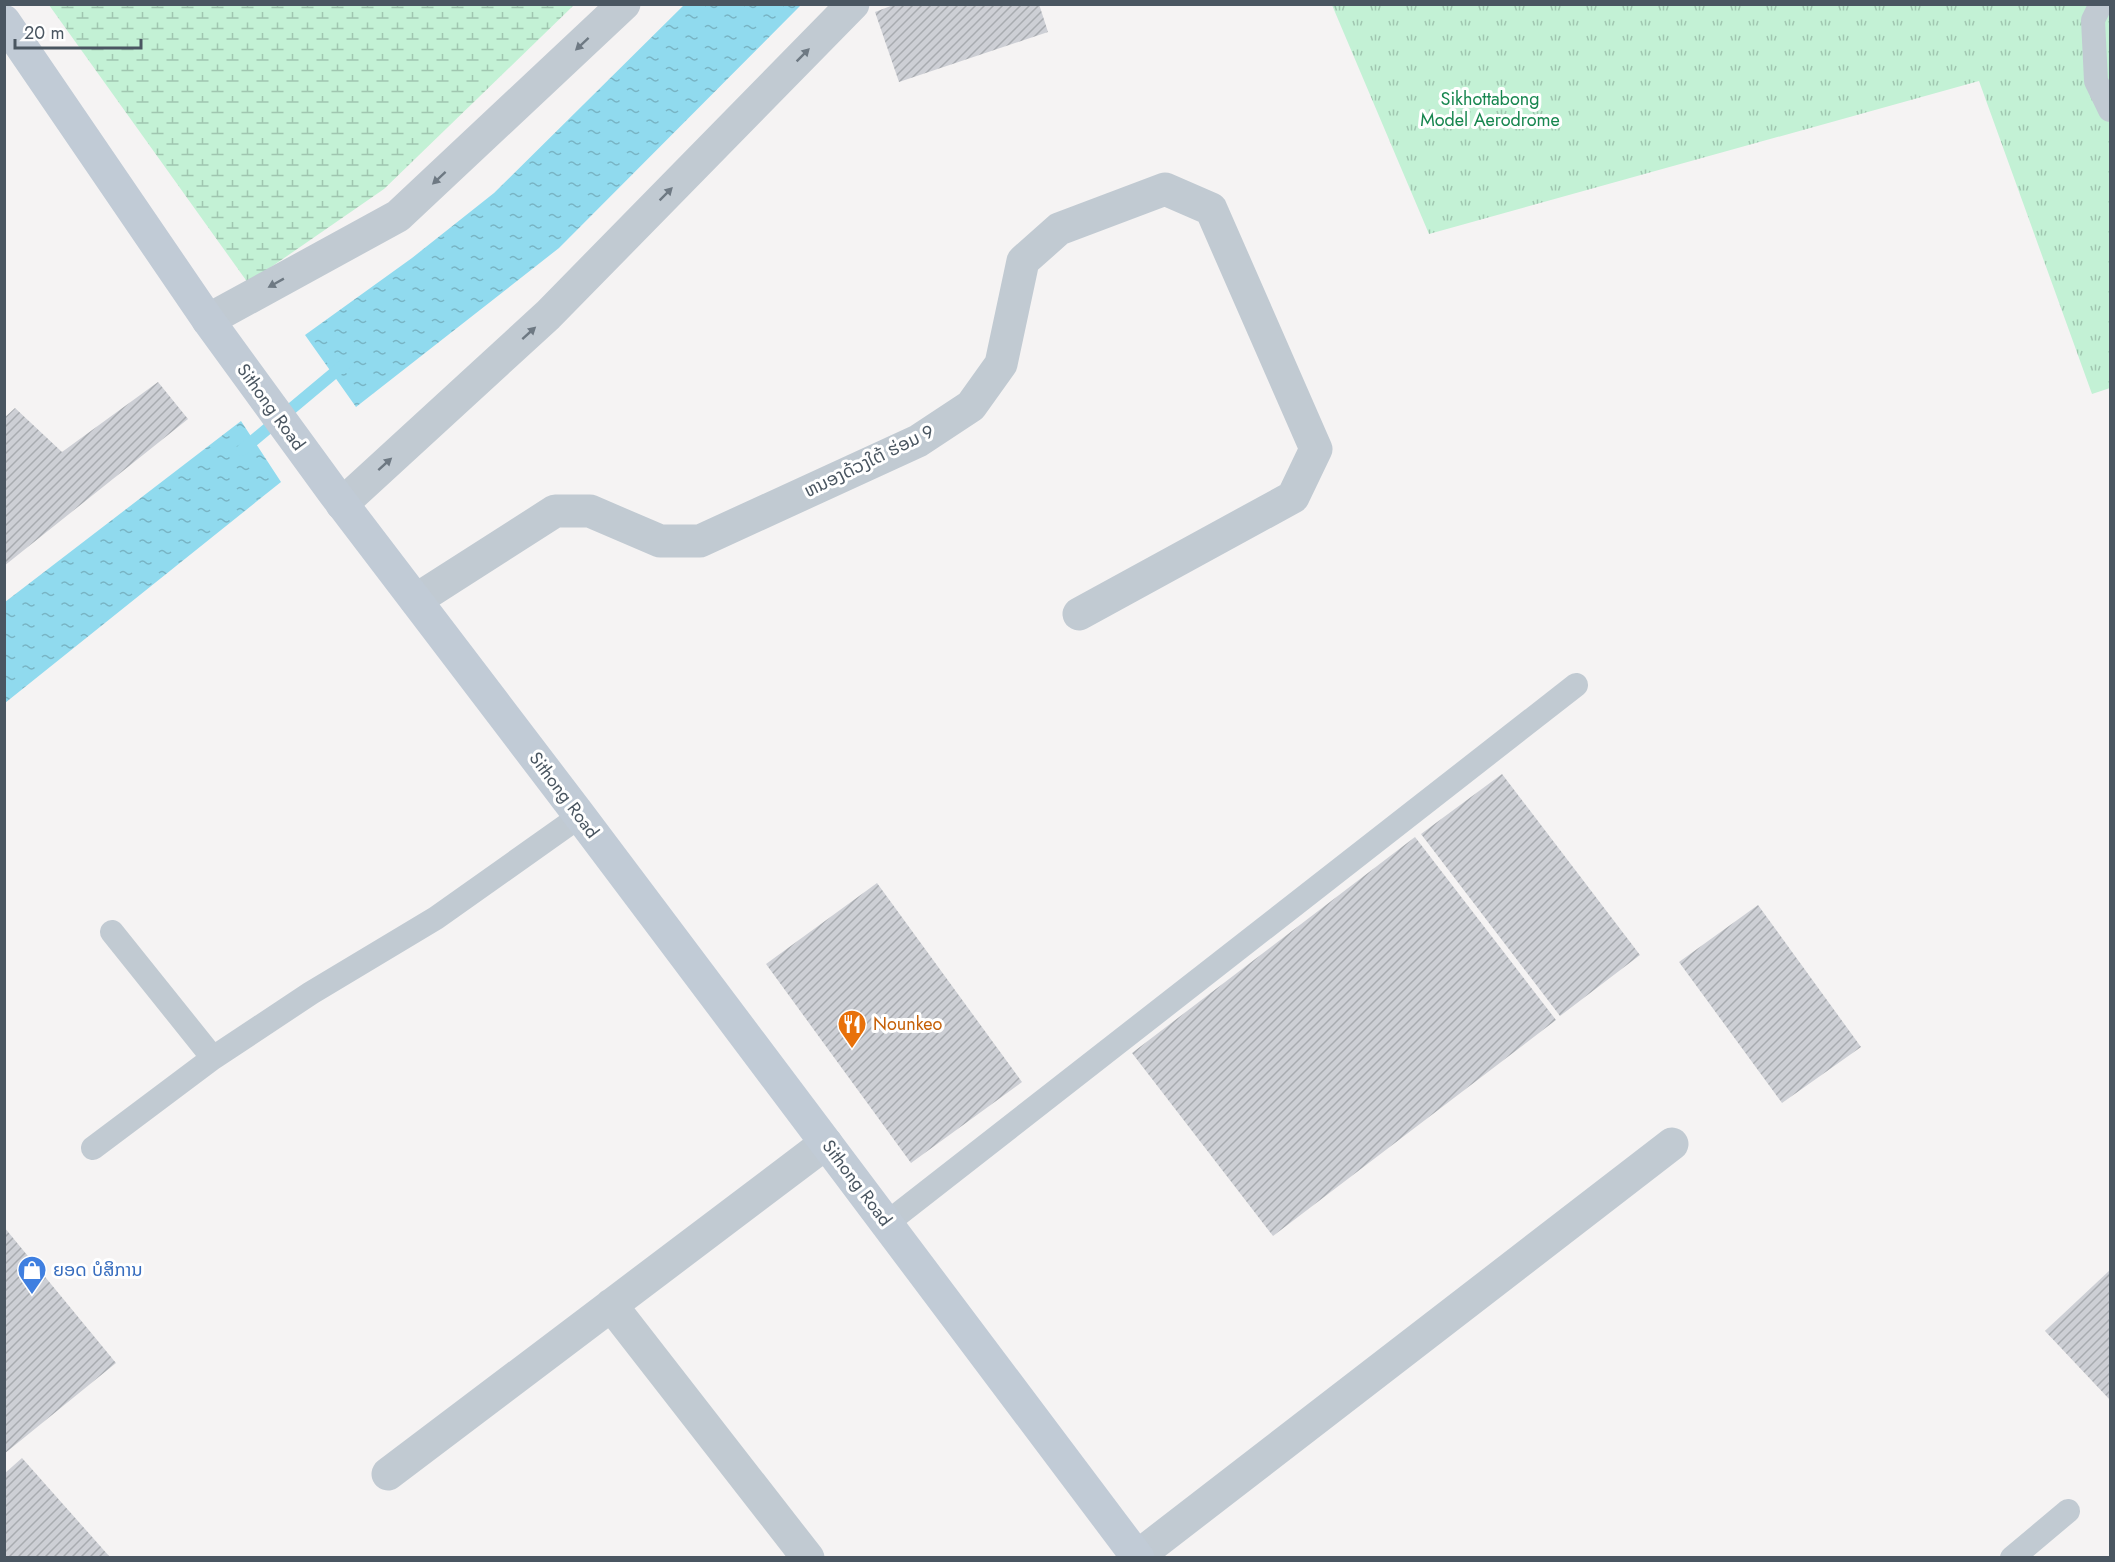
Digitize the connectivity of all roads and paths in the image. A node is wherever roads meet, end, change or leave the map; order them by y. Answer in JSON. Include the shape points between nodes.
{"nodes":[{"id":1,"x":624,"y":4,"type":"edge"},
{"id":2,"x":853,"y":4,"type":"edge"},
{"id":3,"x":2101,"y":4,"type":"edge"},
{"id":4,"x":4,"y":21,"type":"edge"},
{"id":5,"x":2110,"y":110,"type":"edge"},
{"id":6,"x":208,"y":320,"type":"junction"},
{"id":7,"x":338,"y":499,"type":"junction"},
{"id":8,"x":416,"y":600,"type":"junction"},
{"id":9,"x":1079,"y":614,"type":"dead end"},
{"id":10,"x":1576,"y":685,"type":"dead end"},
{"id":11,"x":580,"y":816,"type":"junction"},
{"id":12,"x":112,"y":932,"type":"dead end"},
{"id":13,"x":213,"y":1058,"type":"junction"},
{"id":14,"x":826,"y":1143,"type":"junction"},
{"id":15,"x":1672,"y":1144,"type":"dead end"},
{"id":16,"x":93,"y":1148,"type":"dead end"},
{"id":17,"x":887,"y":1223,"type":"junction"},
{"id":18,"x":611,"y":1305,"type":"junction"},
{"id":19,"x":388,"y":1474,"type":"dead end"},
{"id":20,"x":2068,"y":1511,"type":"dead end"},
{"id":21,"x":808,"y":1557,"type":"edge"},
{"id":22,"x":1138,"y":1557,"type":"edge"},
{"id":23,"x":2012,"y":1557,"type":"edge"}],
"edges":[{"from":1,"to":6,"type":"street","one_way":true,"via":[[398,216]]},
{"from":7,"to":2,"type":"street","one_way":true,"via":[[548,315]]},
{"from":3,"to":5,"type":"lane","via":[[2092,20],[2096,81]]},
{"from":4,"to":6,"type":"main road","name":"Sithong Road"},
{"from":6,"to":7,"type":"main road","name":"Sithong Road"},
{"from":7,"to":8,"type":"main road","name":"Sithong Road"},
{"from":8,"to":9,"type":"street","name":"ຫນອງດ້ວງໃຕ້ ຮ່ອມ 9","via":[[555,511],[590,511],[660,541],[700,541],[918,441],[971,406],[1001,364],[1023,261],[1059,229],[1164,189],[1211,209],[1316,449],[1293,497]]},
{"from":8,"to":11,"type":"main road","name":"Sithong Road"},
{"from":10,"to":17,"type":"lane"},
{"from":11,"to":13,"type":"lane","via":[[436,918]]},
{"from":11,"to":14,"type":"main road","name":"Sithong Road"},
{"from":12,"to":13,"type":"lane"},
{"from":13,"to":16,"type":"lane"},
{"from":14,"to":17,"type":"main road","name":"Sithong Road"},
{"from":14,"to":18,"type":"street"},
{"from":15,"to":22,"type":"street"},
{"from":17,"to":22,"type":"main road","name":"Sithong Road"},
{"from":18,"to":19,"type":"street"},
{"from":18,"to":21,"type":"street"},
{"from":20,"to":23,"type":"lane"}]}
